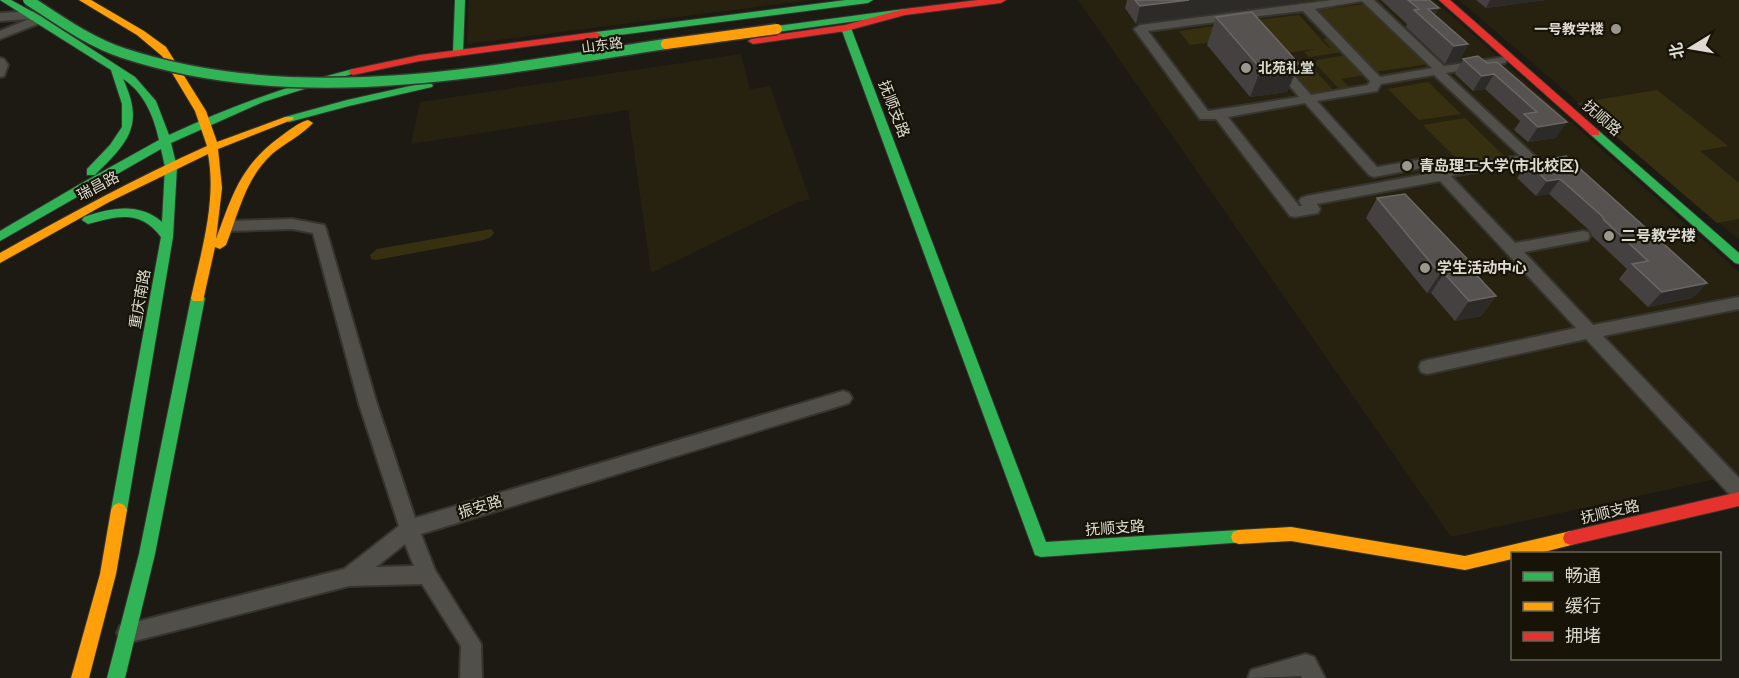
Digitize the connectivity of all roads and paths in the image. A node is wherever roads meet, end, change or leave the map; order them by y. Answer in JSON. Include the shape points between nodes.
{"nodes":[{"id":1,"x":4,"y":0,"type":"edge"},
{"id":2,"x":28,"y":0,"type":"edge"},
{"id":3,"x":53,"y":0,"type":"edge"},
{"id":4,"x":460,"y":0,"type":"edge"},
{"id":5,"x":868,"y":0,"type":"edge"},
{"id":6,"x":887,"y":0,"type":"edge"},
{"id":7,"x":1001,"y":0,"type":"edge"},
{"id":8,"x":1357,"y":0,"type":"edge"},
{"id":9,"x":1367,"y":0,"type":"edge"},
{"id":10,"x":1444,"y":0,"type":"edge"},
{"id":11,"x":90,"y":1,"type":"edge"},
{"id":12,"x":836,"y":2,"type":"edge"},
{"id":13,"x":1306,"y":7,"type":"junction"},
{"id":14,"x":71,"y":11,"type":"dead end"},
{"id":15,"x":904,"y":12,"type":"junction"},
{"id":16,"x":1234,"y":16,"type":"junction"},
{"id":17,"x":0,"y":17,"type":"edge"},
{"id":18,"x":36,"y":17,"type":"junction"},
{"id":19,"x":89,"y":22,"type":"dead end"},
{"id":20,"x":775,"y":25,"type":"junction"},
{"id":21,"x":846,"y":28,"type":"junction"},
{"id":22,"x":1247,"y":30,"type":"edge"},
{"id":23,"x":0,"y":35,"type":"edge"},
{"id":24,"x":160,"y":46,"type":"junction"},
{"id":25,"x":458,"y":54,"type":"junction"},
{"id":26,"x":1270,"y":56,"type":"edge"},
{"id":27,"x":1505,"y":60,"type":"junction"},
{"id":28,"x":0,"y":62,"type":"edge"},
{"id":29,"x":112,"y":66,"type":"junction"},
{"id":30,"x":374,"y":67,"type":"junction"},
{"id":31,"x":1439,"y":70,"type":"junction"},
{"id":32,"x":0,"y":73,"type":"edge"},
{"id":33,"x":1377,"y":81,"type":"junction"},
{"id":34,"x":1573,"y":94,"type":"dead end"},
{"id":35,"x":1552,"y":97,"type":"junction"},
{"id":36,"x":362,"y":98,"type":"junction"},
{"id":37,"x":1308,"y":99,"type":"junction"},
{"id":38,"x":1219,"y":114,"type":"junction"},
{"id":39,"x":207,"y":121,"type":"junction"},
{"id":40,"x":166,"y":141,"type":"junction"},
{"id":41,"x":214,"y":147,"type":"junction"},
{"id":42,"x":171,"y":166,"type":"junction"},
{"id":43,"x":1441,"y":175,"type":"junction"},
{"id":44,"x":64,"y":198,"type":"junction"},
{"id":45,"x":229,"y":226,"type":"junction"},
{"id":46,"x":1583,"y":236,"type":"dead end"},
{"id":47,"x":0,"y":237,"type":"edge"},
{"id":48,"x":167,"y":237,"type":"junction"},
{"id":49,"x":34,"y":239,"type":"junction"},
{"id":50,"x":1512,"y":249,"type":"junction"},
{"id":51,"x":0,"y":259,"type":"edge"},
{"id":52,"x":1739,"y":260,"type":"edge"},
{"id":53,"x":201,"y":282,"type":"junction"},
{"id":54,"x":1739,"y":303,"type":"edge"},
{"id":55,"x":1589,"y":332,"type":"junction"},
{"id":56,"x":1427,"y":367,"type":"dead end"},
{"id":57,"x":843,"y":398,"type":"dead end"},
{"id":58,"x":1739,"y":491,"type":"edge"},
{"id":59,"x":1739,"y":499,"type":"edge"},
{"id":60,"x":409,"y":529,"type":"junction"},
{"id":61,"x":1511,"y":552,"type":"edge"},
{"id":62,"x":1512,"y":552,"type":"edge"},
{"id":63,"x":427,"y":575,"type":"junction"},
{"id":64,"x":349,"y":577,"type":"junction"},
{"id":65,"x":127,"y":633,"type":"junction"},
{"id":66,"x":80,"y":678,"type":"edge"},
{"id":67,"x":116,"y":678,"type":"edge"},
{"id":68,"x":471,"y":678,"type":"edge"},
{"id":69,"x":1259,"y":678,"type":"edge"},
{"id":70,"x":1314,"y":678,"type":"edge"}],
"edges":[{"from":1,"to":18,"type":"main road","name":"重庆南路"},
{"from":2,"to":20,"type":"main road","bridge":true,"via":[[92,40],[132,56],[246,81],[298,83],[434,76]]},
{"from":3,"to":14,"type":"main road"},
{"from":4,"to":25,"type":"main road"},
{"from":5,"to":12,"type":"main road","name":"山东路"},
{"from":6,"to":20,"type":"main road"},
{"from":7,"to":15,"type":"main road","name":"山东路"},
{"from":8,"to":13,"type":"street"},
{"from":9,"to":31,"type":"street"},
{"from":10,"to":27,"type":"main road","name":"抚顺路"},
{"from":11,"to":24,"type":"main road"},
{"from":12,"to":25,"type":"main road","name":"山东路"},
{"from":13,"to":16,"type":"street"},
{"from":13,"to":33,"type":"street"},
{"from":15,"to":20,"type":"main road"},
{"from":15,"to":21,"type":"main road","name":"山东路"},
{"from":16,"to":22,"type":"street"},
{"from":16,"to":38,"type":"street","via":[[1140,29],[1205,116]]},
{"from":17,"to":18,"type":"street"},
{"from":18,"to":23,"type":"street"},
{"from":18,"to":29,"type":"main road","name":"重庆南路"},
{"from":19,"to":20,"type":"main road","via":[[136,45],[196,62],[255,72],[305,74],[436,67]]},
{"from":21,"to":36,"type":"main road","name":"山东路","via":[[441,83]]},
{"from":21,"to":61,"type":"main road","name":"抚顺支路","via":[[1041,550],[1291,534],[1465,563]]},
{"from":24,"to":30,"type":"main road","via":[[189,64],[242,76],[327,74]]},
{"from":24,"to":39,"type":"main road"},
{"from":25,"to":30,"type":"main road","name":"山东路"},
{"from":26,"to":37,"type":"street"},
{"from":27,"to":31,"type":"street"},
{"from":27,"to":35,"type":"main road","name":"抚顺路"},
{"from":28,"to":32,"type":"street"},
{"from":29,"to":40,"type":"main road","name":"重庆南路","via":[[131,79],[151,101]]},
{"from":29,"to":44,"type":"main road","via":[[129,103],[129,122],[113,149]]},
{"from":30,"to":39,"type":"main road","name":"山东路","via":[[302,85]]},
{"from":31,"to":33,"type":"street"},
{"from":31,"to":43,"type":"street","via":[[1531,159]]},
{"from":33,"to":37,"type":"street","via":[[1372,88]]},
{"from":34,"to":35,"type":"main road"},
{"from":35,"to":52,"type":"main road","name":"抚顺路"},
{"from":36,"to":41,"type":"main road","name":"山东路"},
{"from":36,"to":45,"type":"main road","via":[[311,121],[262,157],[240,189]]},
{"from":37,"to":38,"type":"street"},
{"from":37,"to":43,"type":"street","via":[[1374,172],[1429,162]]},
{"from":38,"to":43,"type":"street","via":[[1294,212],[1313,209],[1306,201]]},
{"from":39,"to":40,"type":"main road","name":"山东路"},
{"from":39,"to":41,"type":"main road"},
{"from":40,"to":42,"type":"main road","name":"重庆南路"},
{"from":40,"to":44,"type":"main road","name":"瑞昌路"},
{"from":41,"to":42,"type":"main road","name":"瑞昌路"},
{"from":41,"to":53,"type":"main road","via":[[217,203]]},
{"from":42,"to":48,"type":"main road","name":"重庆南路"},
{"from":42,"to":49,"type":"main road","name":"瑞昌路"},
{"from":43,"to":50,"type":"street"},
{"from":44,"to":47,"type":"main road","name":"瑞昌路"},
{"from":45,"to":53,"type":"main road"},
{"from":45,"to":60,"type":"street","via":[[292,224],[319,229],[361,385]]},
{"from":46,"to":50,"type":"street"},
{"from":48,"to":49,"type":"main road","via":[[158,222],[128,213],[94,218]]},
{"from":48,"to":66,"type":"main road","name":"重庆南路","via":[[108,574]]},
{"from":49,"to":51,"type":"main road","name":"瑞昌路"},
{"from":50,"to":55,"type":"street"},
{"from":53,"to":65,"type":"main road"},
{"from":54,"to":55,"type":"street"},
{"from":55,"to":56,"type":"street"},
{"from":55,"to":58,"type":"street"},
{"from":57,"to":60,"type":"street","name":"振安路"},
{"from":59,"to":62,"type":"main road","name":"抚顺支路"},
{"from":60,"to":63,"type":"street"},
{"from":60,"to":64,"type":"street","name":"振安路"},
{"from":63,"to":64,"type":"street"},
{"from":63,"to":68,"type":"street","via":[[471,644]]},
{"from":64,"to":65,"type":"street","name":"振安路"},
{"from":65,"to":67,"type":"main road"},
{"from":69,"to":70,"type":"street","via":[[1306,664]]}]}
